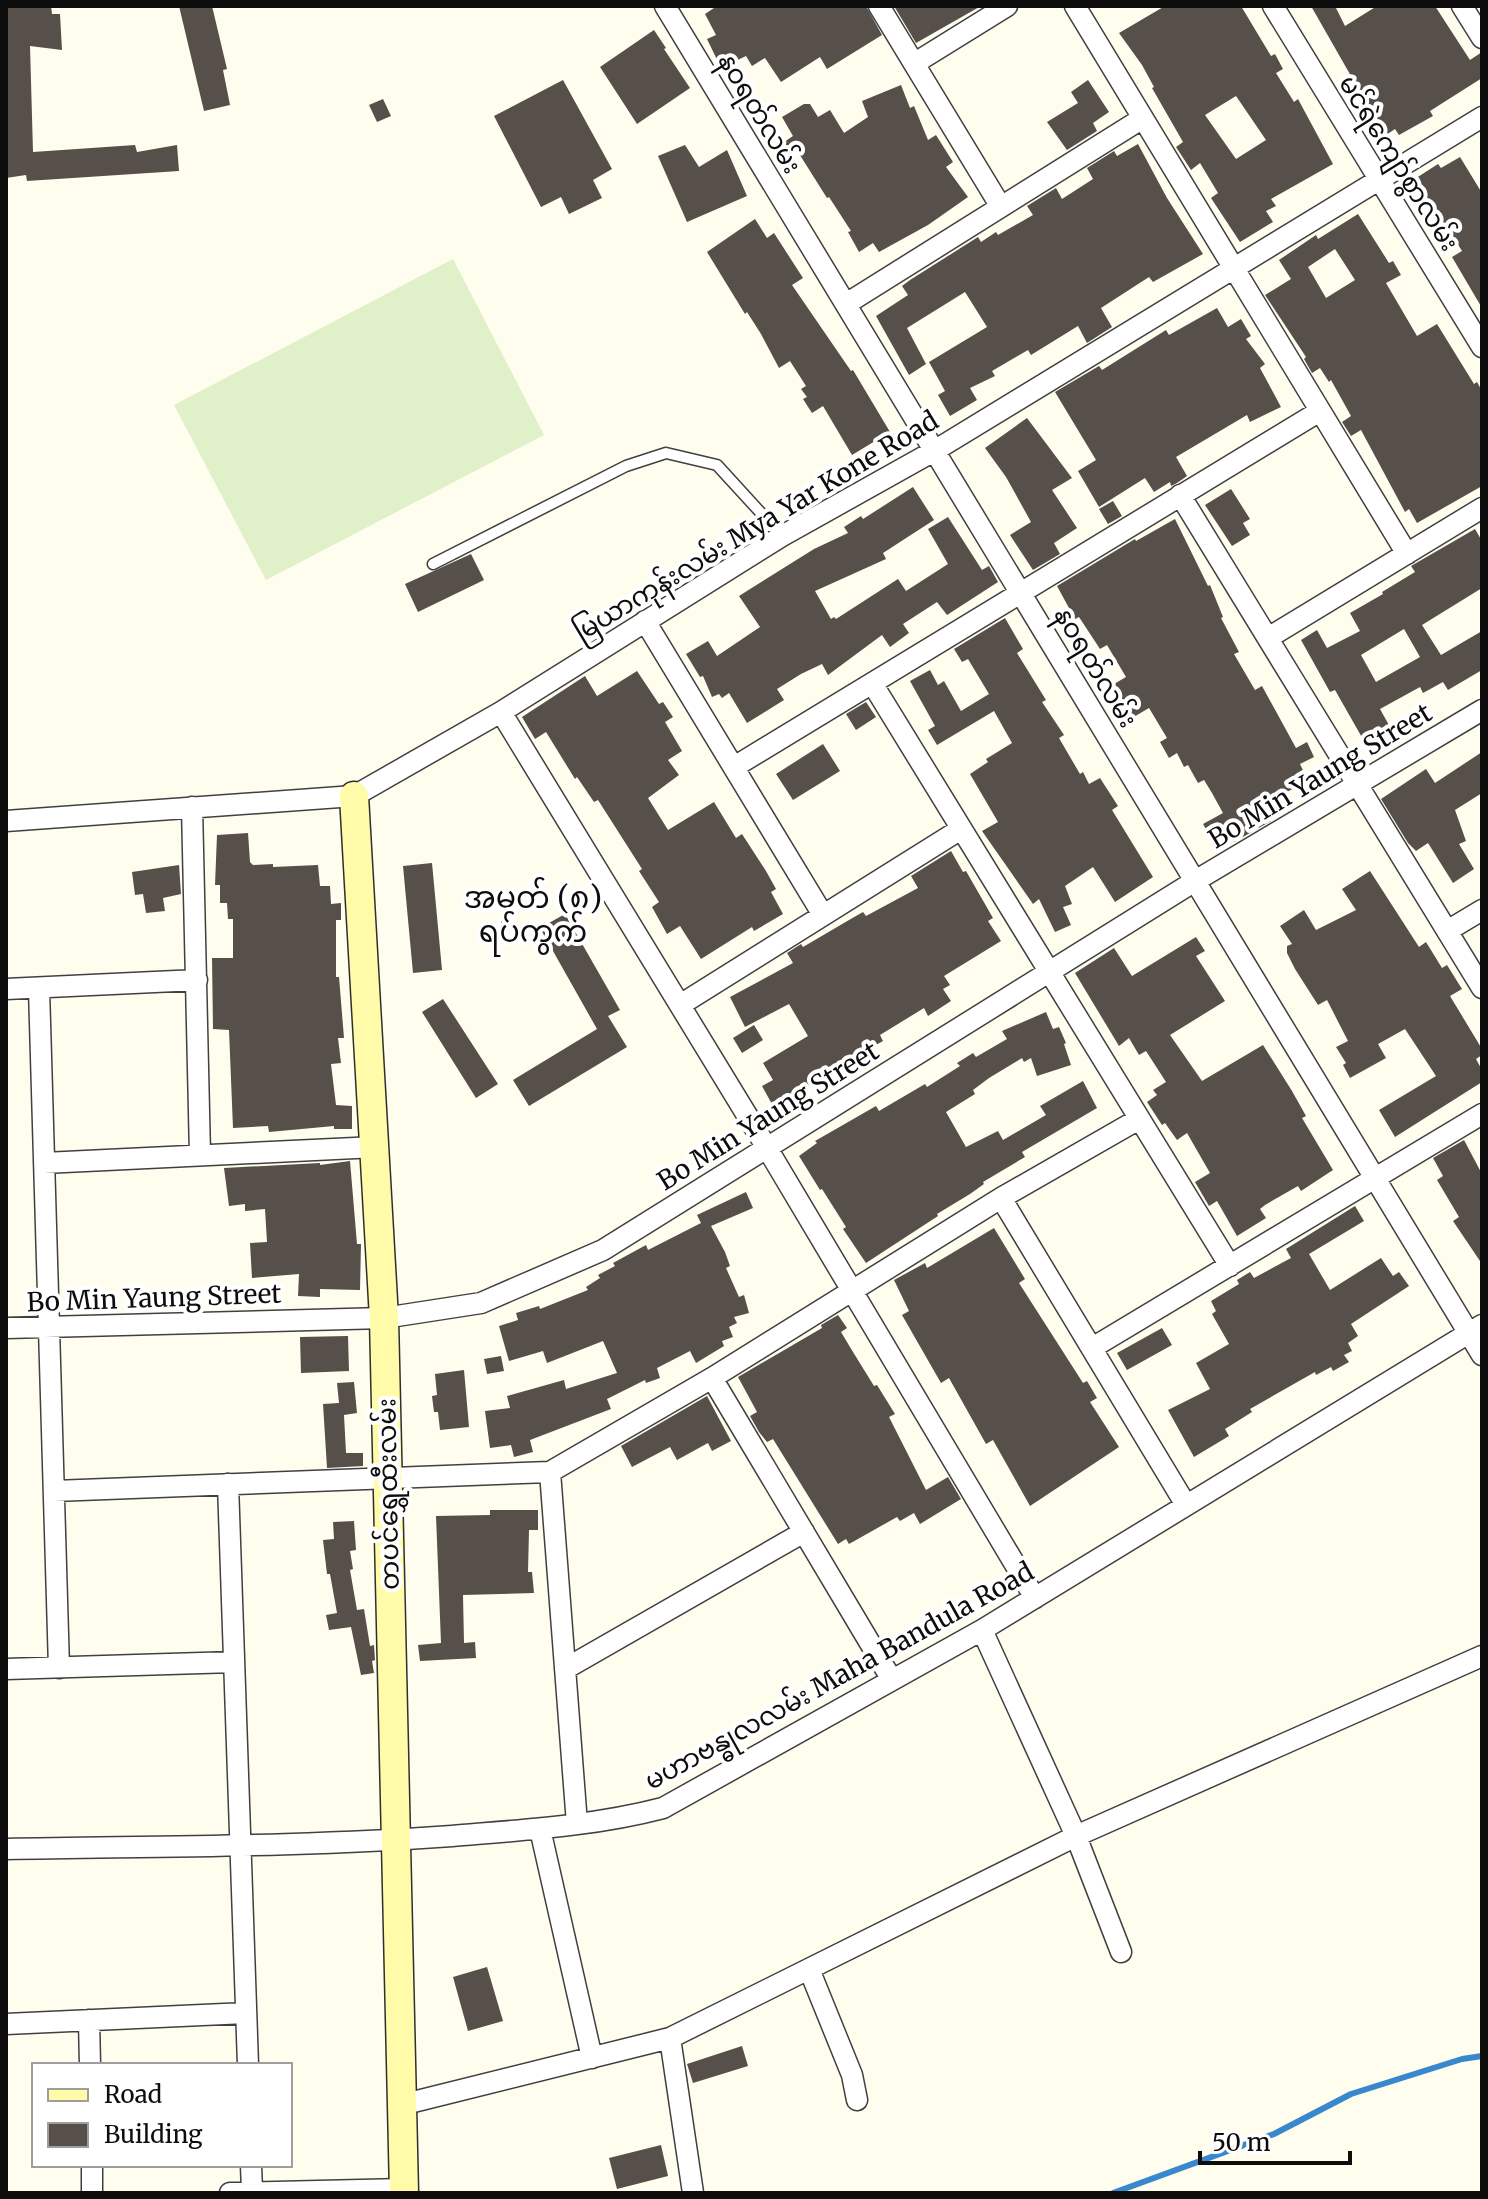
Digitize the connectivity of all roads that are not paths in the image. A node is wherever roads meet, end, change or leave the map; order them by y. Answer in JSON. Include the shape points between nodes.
{"nodes":[{"id":1,"x":879,"y":6,"type":"edge"},
{"id":2,"x":1007,"y":6,"type":"edge"},
{"id":3,"x":1075,"y":6,"type":"edge"},
{"id":4,"x":1273,"y":6,"type":"edge"},
{"id":5,"x":1462,"y":6,"type":"edge"},
{"id":6,"x":673,"y":9,"type":"edge"},
{"id":7,"x":1482,"y":38,"type":"edge"},
{"id":8,"x":915,"y":63,"type":"junction"},
{"id":9,"x":1482,"y":117,"type":"edge"},
{"id":10,"x":1143,"y":118,"type":"junction"},
{"id":11,"x":1379,"y":180,"type":"junction"},
{"id":12,"x":1001,"y":207,"type":"junction"},
{"id":13,"x":1233,"y":269,"type":"junction"},
{"id":14,"x":846,"y":304,"type":"junction"},
{"id":15,"x":1482,"y":347,"type":"edge"},
{"id":16,"x":1320,"y":411,"type":"junction"},
{"id":17,"x":934,"y":451,"type":"junction"},
{"id":18,"x":1180,"y":495,"type":"junction"},
{"id":19,"x":1482,"y":508,"type":"edge"},
{"id":20,"x":782,"y":536,"type":"junction"},
{"id":21,"x":1407,"y":554,"type":"junction"},
{"id":22,"x":433,"y":564,"type":"dead end"},
{"id":23,"x":1020,"y":593,"type":"junction"},
{"id":24,"x":645,"y":621,"type":"junction"},
{"id":25,"x":1268,"y":638,"type":"junction"},
{"id":26,"x":872,"y":683,"type":"junction"},
{"id":27,"x":1482,"y":710,"type":"edge"},
{"id":28,"x":501,"y":712,"type":"junction"},
{"id":29,"x":734,"y":767,"type":"junction"},
{"id":30,"x":1357,"y":784,"type":"junction"},
{"id":31,"x":354,"y":796,"type":"junction"},
{"id":32,"x":192,"y":807,"type":"junction"},
{"id":33,"x":6,"y":821,"type":"edge"},
{"id":34,"x":961,"y":829,"type":"junction"},
{"id":35,"x":1195,"y":881,"type":"junction"},
{"id":36,"x":1482,"y":910,"type":"edge"},
{"id":37,"x":823,"y":915,"type":"junction"},
{"id":38,"x":1447,"y":931,"type":"junction"},
{"id":39,"x":1048,"y":971,"type":"junction"},
{"id":40,"x":197,"y":980,"type":"junction"},
{"id":41,"x":1482,"y":988,"type":"edge"},
{"id":42,"x":6,"y":989,"type":"edge"},
{"id":43,"x":39,"y":989,"type":"junction"},
{"id":44,"x":680,"y":1005,"type":"junction"},
{"id":45,"x":1482,"y":1114,"type":"edge"},
{"id":46,"x":1139,"y":1119,"type":"junction"},
{"id":47,"x":376,"y":1147,"type":"junction"},
{"id":48,"x":767,"y":1148,"type":"junction"},
{"id":49,"x":200,"y":1155,"type":"junction"},
{"id":50,"x":44,"y":1163,"type":"junction"},
{"id":51,"x":1375,"y":1179,"type":"junction"},
{"id":52,"x":1001,"y":1198,"type":"junction"},
{"id":53,"x":1230,"y":1266,"type":"junction"},
{"id":54,"x":851,"y":1291,"type":"junction"},
{"id":55,"x":384,"y":1318,"type":"junction"},
{"id":56,"x":49,"y":1327,"type":"junction"},
{"id":57,"x":6,"y":1328,"type":"edge"},
{"id":58,"x":1475,"y":1329,"type":"edge"},
{"id":59,"x":1092,"y":1348,"type":"junction"},
{"id":60,"x":1482,"y":1355,"type":"edge"},
{"id":61,"x":712,"y":1378,"type":"junction"},
{"id":62,"x":550,"y":1472,"type":"junction"},
{"id":63,"x":387,"y":1479,"type":"junction"},
{"id":64,"x":228,"y":1484,"type":"junction"},
{"id":65,"x":54,"y":1491,"type":"junction"},
{"id":66,"x":1186,"y":1505,"type":"junction"},
{"id":67,"x":804,"y":1532,"type":"junction"},
{"id":68,"x":1035,"y":1598,"type":"junction"},
{"id":69,"x":982,"y":1630,"type":"junction"},
{"id":70,"x":1482,"y":1656,"type":"edge"},
{"id":71,"x":234,"y":1662,"type":"junction"},
{"id":72,"x":59,"y":1668,"type":"junction"},
{"id":73,"x":6,"y":1669,"type":"edge"},
{"id":74,"x":565,"y":1669,"type":"junction"},
{"id":75,"x":892,"y":1680,"type":"junction"},
{"id":76,"x":577,"y":1824,"type":"junction"},
{"id":77,"x":540,"y":1829,"type":"junction"},
{"id":78,"x":1076,"y":1836,"type":"junction"},
{"id":79,"x":396,"y":1840,"type":"junction"},
{"id":80,"x":240,"y":1845,"type":"junction"},
{"id":81,"x":6,"y":1849,"type":"edge"},
{"id":82,"x":1121,"y":1952,"type":"dead end"},
{"id":83,"x":809,"y":1969,"type":"junction"},
{"id":84,"x":246,"y":2013,"type":"junction"},
{"id":85,"x":89,"y":2020,"type":"junction"},
{"id":86,"x":6,"y":2024,"type":"edge"},
{"id":87,"x":670,"y":2038,"type":"junction"},
{"id":88,"x":592,"y":2058,"type":"junction"},
{"id":89,"x":90,"y":2063,"type":"edge"},
{"id":90,"x":248,"y":2063,"type":"edge"},
{"id":91,"x":857,"y":2100,"type":"dead end"},
{"id":92,"x":401,"y":2105,"type":"junction"},
{"id":93,"x":92,"y":2167,"type":"edge"},
{"id":94,"x":251,"y":2167,"type":"edge"},
{"id":95,"x":404,"y":2191,"type":"edge"},
{"id":96,"x":252,"y":2192,"type":"edge"},
{"id":97,"x":92,"y":2193,"type":"edge"},
{"id":98,"x":230,"y":2193,"type":"edge"},
{"id":99,"x":693,"y":2193,"type":"edge"}],
"edges":[{"from":1,"to":8,"type":"street"},
{"from":2,"to":8,"type":"street"},
{"from":3,"to":10,"type":"street"},
{"from":4,"to":11,"type":"street","name":"မင်ရဲကျော်စွာလမ်း"},
{"from":5,"to":7,"type":"street"},
{"from":6,"to":14,"type":"street","name":"နဝရတ်လမ်း"},
{"from":8,"to":12,"type":"street"},
{"from":9,"to":11,"type":"street","name":"မြယာကုန်းလမ်း Mya Yar Kone Road"},
{"from":10,"to":12,"type":"street"},
{"from":10,"to":13,"type":"street"},
{"from":11,"to":13,"type":"street","name":"မြယာကုန်းလမ်း Mya Yar Kone Road"},
{"from":11,"to":15,"type":"street","name":"မင်ရဲကျော်စွာလမ်း"},
{"from":12,"to":14,"type":"street"},
{"from":13,"to":16,"type":"street"},
{"from":13,"to":17,"type":"street","name":"မြယာကုန်းလမ်း Mya Yar Kone Road"},
{"from":14,"to":17,"type":"street","name":"နဝရတ်လမ်း"},
{"from":16,"to":18,"type":"street"},
{"from":16,"to":21,"type":"street"},
{"from":17,"to":20,"type":"street","name":"မြယာကုန်းလမ်း Mya Yar Kone Road"},
{"from":17,"to":23,"type":"street","name":"နဝရတ်လမ်း"},
{"from":18,"to":23,"type":"street"},
{"from":18,"to":25,"type":"street"},
{"from":19,"to":21,"type":"street"},
{"from":20,"to":22,"type":"lane","via":[[717,465],[666,453],[626,466]]},
{"from":20,"to":24,"type":"street","name":"မြယာကုန်းလမ်း Mya Yar Kone Road"},
{"from":21,"to":25,"type":"street"},
{"from":23,"to":26,"type":"street"},
{"from":23,"to":35,"type":"street","name":"နဝရတ်လမ်း"},
{"from":24,"to":28,"type":"street","name":"မြယာကုန်းလမ်း Mya Yar Kone Road"},
{"from":24,"to":29,"type":"street"},
{"from":25,"to":30,"type":"street"},
{"from":26,"to":29,"type":"street"},
{"from":26,"to":34,"type":"street"},
{"from":27,"to":30,"type":"street","name":"Bo Min Yaung Street"},
{"from":28,"to":31,"type":"street","name":"မြယာကုန်းလမ်း Mya Yar Kone Road"},
{"from":28,"to":44,"type":"street"},
{"from":29,"to":37,"type":"street"},
{"from":30,"to":35,"type":"street","name":"Bo Min Yaung Street"},
{"from":30,"to":38,"type":"street"},
{"from":31,"to":32,"type":"street","name":"မြယာကုန်းလမ်း Mya Yar Kone Road"},
{"from":31,"to":47,"type":"street","name":"တပင်ရွှေထီးလမ်း"},
{"from":32,"to":33,"type":"street","name":"မြယာကုန်းလမ်း Mya Yar Kone Road"},
{"from":32,"to":40,"type":"street"},
{"from":34,"to":37,"type":"street"},
{"from":34,"to":39,"type":"street"},
{"from":35,"to":39,"type":"street","name":"Bo Min Yaung Street"},
{"from":35,"to":51,"type":"street","name":"နဝရတ်လမ်း"},
{"from":36,"to":38,"type":"street"},
{"from":37,"to":44,"type":"street"},
{"from":38,"to":41,"type":"street"},
{"from":39,"to":46,"type":"street"},
{"from":39,"to":48,"type":"street","name":"Bo Min Yaung Street"},
{"from":40,"to":43,"type":"street"},
{"from":40,"to":49,"type":"street"},
{"from":42,"to":43,"type":"street"},
{"from":43,"to":50,"type":"street"},
{"from":44,"to":48,"type":"street"},
{"from":45,"to":51,"type":"street"},
{"from":46,"to":52,"type":"street"},
{"from":46,"to":53,"type":"street"},
{"from":47,"to":49,"type":"street"},
{"from":47,"to":55,"type":"street","name":"တပင်ရွှေထီးလမ်း"},
{"from":48,"to":54,"type":"street"},
{"from":48,"to":55,"type":"street","name":"Bo Min Yaung Street","via":[[603,1250],[481,1303]]},
{"from":49,"to":50,"type":"street"},
{"from":50,"to":56,"type":"street"},
{"from":51,"to":53,"type":"street"},
{"from":51,"to":58,"type":"street","name":"နဝရတ်လမ်း"},
{"from":52,"to":54,"type":"street"},
{"from":52,"to":59,"type":"street"},
{"from":53,"to":59,"type":"street"},
{"from":54,"to":61,"type":"street"},
{"from":54,"to":68,"type":"street"},
{"from":55,"to":56,"type":"street","name":"Bo Min Yaung Street"},
{"from":55,"to":63,"type":"street","name":"တပင်ရွှေထီးလမ်း"},
{"from":56,"to":57,"type":"street","name":"Bo Min Yaung Street"},
{"from":56,"to":65,"type":"street"},
{"from":58,"to":60,"type":"street","name":"နဝရတ်လမ်း"},
{"from":58,"to":66,"type":"street","name":"မဟာဗန္ဓုလလမ်း Maha Bandula Road"},
{"from":59,"to":66,"type":"street"},
{"from":61,"to":62,"type":"street"},
{"from":61,"to":67,"type":"street"},
{"from":62,"to":63,"type":"street"},
{"from":62,"to":74,"type":"street"},
{"from":63,"to":64,"type":"street"},
{"from":63,"to":79,"type":"street","name":"တပင်ရွှေထီးလမ်း"},
{"from":64,"to":65,"type":"street"},
{"from":64,"to":71,"type":"street"},
{"from":65,"to":72,"type":"street"},
{"from":66,"to":68,"type":"street","name":"မဟာဗန္ဓုလလမ်း Maha Bandula Road"},
{"from":67,"to":74,"type":"street"},
{"from":67,"to":75,"type":"street"},
{"from":68,"to":69,"type":"street","name":"မဟာဗန္ဓုလလမ်း Maha Bandula Road"},
{"from":69,"to":75,"type":"street","name":"မဟာဗန္ဓုလလမ်း Maha Bandula Road"},
{"from":69,"to":78,"type":"street"},
{"from":70,"to":78,"type":"street"},
{"from":71,"to":72,"type":"street"},
{"from":71,"to":80,"type":"street"},
{"from":72,"to":73,"type":"street"},
{"from":74,"to":76,"type":"street"},
{"from":75,"to":76,"type":"street","name":"မဟာဗန္ဓုလလမ်း Maha Bandula Road","via":[[663,1808]]},
{"from":76,"to":77,"type":"street","name":"မဟာဗန္ဓုလလမ်း Maha Bandula Road"},
{"from":77,"to":79,"type":"street","name":"မဟာဗန္ဓုလလမ်း Maha Bandula Road"},
{"from":77,"to":88,"type":"street"},
{"from":78,"to":82,"type":"street"},
{"from":78,"to":83,"type":"street"},
{"from":79,"to":80,"type":"street","name":"မဟာဗန္ဓုလလမ်း Maha Bandula Road"},
{"from":79,"to":92,"type":"street","name":"တပင်ရွှေထီးလမ်း"},
{"from":80,"to":81,"type":"street","name":"မဟာဗန္ဓုလလမ်း Maha Bandula Road"},
{"from":80,"to":84,"type":"street"},
{"from":83,"to":87,"type":"street"},
{"from":83,"to":91,"type":"street"},
{"from":84,"to":85,"type":"street"},
{"from":84,"to":90,"type":"street"},
{"from":85,"to":86,"type":"street"},
{"from":85,"to":89,"type":"street"},
{"from":87,"to":88,"type":"street"},
{"from":87,"to":99,"type":"street"},
{"from":88,"to":92,"type":"street"},
{"from":92,"to":95,"type":"street","name":"တပင်ရွှေထီးလမ်း"},
{"from":93,"to":97,"type":"street"},
{"from":94,"to":96,"type":"street"},
{"from":95,"to":96,"type":"street"},
{"from":96,"to":98,"type":"street"}]}
